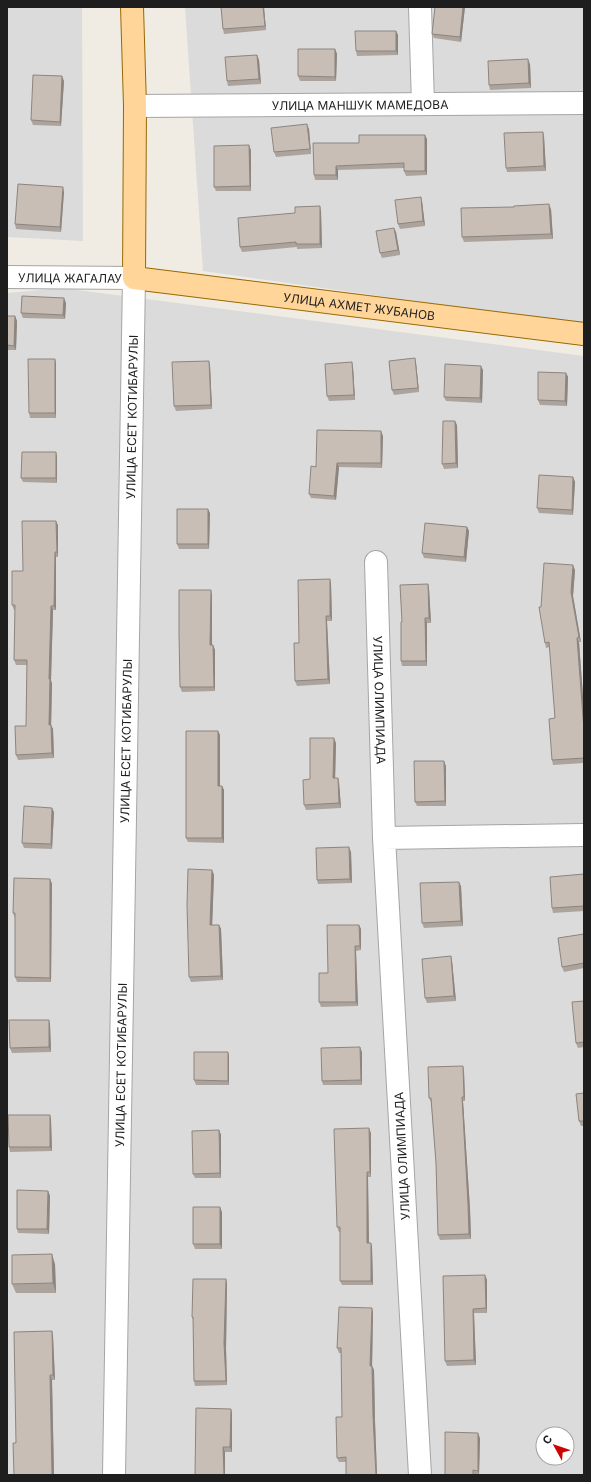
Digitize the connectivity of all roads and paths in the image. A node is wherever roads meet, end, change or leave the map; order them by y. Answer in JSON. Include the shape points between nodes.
{"nodes":[{"id":1,"x":132,"y":7,"type":"edge"},
{"id":2,"x":420,"y":7,"type":"edge"},
{"id":3,"x":584,"y":103,"type":"edge"},
{"id":4,"x":423,"y":104,"type":"junction"},
{"id":5,"x":135,"y":106,"type":"junction"},
{"id":6,"x":7,"y":277,"type":"edge"},
{"id":7,"x":134,"y":278,"type":"junction"},
{"id":8,"x":584,"y":334,"type":"edge"},
{"id":9,"x":376,"y":562,"type":"dead end"},
{"id":10,"x":584,"y":835,"type":"edge"},
{"id":11,"x":384,"y":838,"type":"junction"},
{"id":12,"x":114,"y":1475,"type":"edge"},
{"id":13,"x":420,"y":1475,"type":"edge"}],
"edges":[{"from":1,"to":5,"type":"main road","name":"УЛИЦА ЕСЕТ КОТИБАРУЛЫ"},
{"from":2,"to":4,"type":"street"},
{"from":3,"to":4,"type":"street","name":"УЛИЦА МАНШУК МАМЕДОВА"},
{"from":4,"to":5,"type":"street","name":"УЛИЦА МАНШУК МАМЕДОВА"},
{"from":5,"to":7,"type":"main road","name":"УЛИЦА ЕСЕТ КОТИБАРУЛЫ"},
{"from":6,"to":7,"type":"street","name":"УЛИЦА ЖАГАЛАУ"},
{"from":7,"to":8,"type":"main road","name":"УЛИЦА АХМЕТ ЖУБАНОВ"},
{"from":7,"to":12,"type":"street","name":"УЛИЦА ЕСЕТ КОТИБАРУЛЫ"},
{"from":9,"to":11,"type":"street","name":"УЛИЦА ОЛИМПИАДА"},
{"from":10,"to":11,"type":"street"},
{"from":11,"to":13,"type":"street","name":"УЛИЦА ОЛИМПИАДА"}]}
